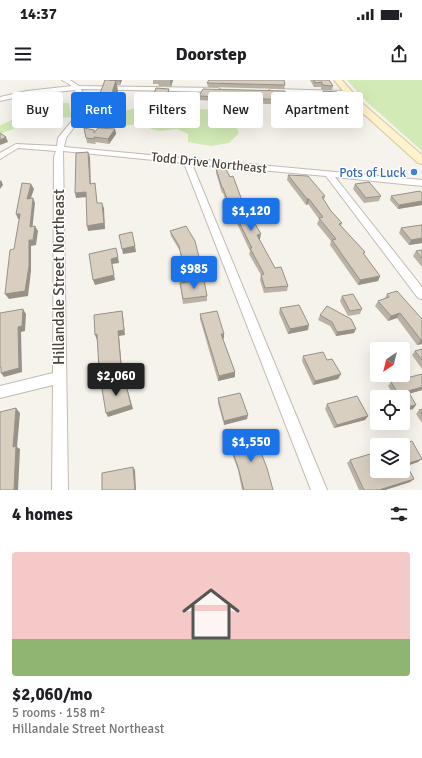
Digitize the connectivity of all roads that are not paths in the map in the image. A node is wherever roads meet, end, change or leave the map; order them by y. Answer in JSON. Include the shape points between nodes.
{"nodes":[{"id":1,"x":65,"y":80,"type":"edge"},
{"id":2,"x":338,"y":80,"type":"edge"},
{"id":3,"x":78,"y":88,"type":"junction"},
{"id":4,"x":227,"y":90,"type":"edge"},
{"id":5,"x":267,"y":91,"type":"edge"},
{"id":6,"x":307,"y":92,"type":"edge"},
{"id":7,"x":346,"y":92,"type":"edge"},
{"id":8,"x":0,"y":99,"type":"edge"},
{"id":9,"x":363,"y":108,"type":"edge"},
{"id":10,"x":58,"y":148,"type":"junction"},
{"id":11,"x":0,"y":157,"type":"edge"},
{"id":12,"x":187,"y":160,"type":"junction"},
{"id":13,"x":422,"y":161,"type":"edge"},
{"id":14,"x":328,"y":174,"type":"junction"},
{"id":15,"x":422,"y":183,"type":"edge"},
{"id":16,"x":422,"y":295,"type":"edge"},
{"id":17,"x":60,"y":377,"type":"junction"},
{"id":18,"x":0,"y":392,"type":"edge"},
{"id":19,"x":60,"y":490,"type":"edge"},
{"id":20,"x":319,"y":490,"type":"edge"}],
"edges":[{"from":1,"to":3,"type":"street"},
{"from":2,"to":7,"type":"main road"},
{"from":3,"to":4,"type":"street"},
{"from":3,"to":8,"type":"street","via":[[38,90]]},
{"from":3,"to":10,"type":"street","name":"Hillandale Street Northeast","via":[[82,96],[82,111],[62,138]]},
{"from":5,"to":6,"type":"street"},
{"from":9,"to":13,"type":"main road"},
{"from":10,"to":11,"type":"street","name":"Todd Drive Northeast","via":[[16,146]]},
{"from":10,"to":12,"type":"street","name":"Todd Drive Northeast"},
{"from":10,"to":17,"type":"street","name":"Hillandale Street Northeast"},
{"from":12,"to":14,"type":"street","name":"Todd Drive Northeast"},
{"from":12,"to":20,"type":"street"},
{"from":14,"to":15,"type":"street","name":"Todd Drive Northeast"},
{"from":14,"to":16,"type":"street"},
{"from":17,"to":18,"type":"street"},
{"from":17,"to":19,"type":"street","name":"Hillandale Street Northeast"}]}
